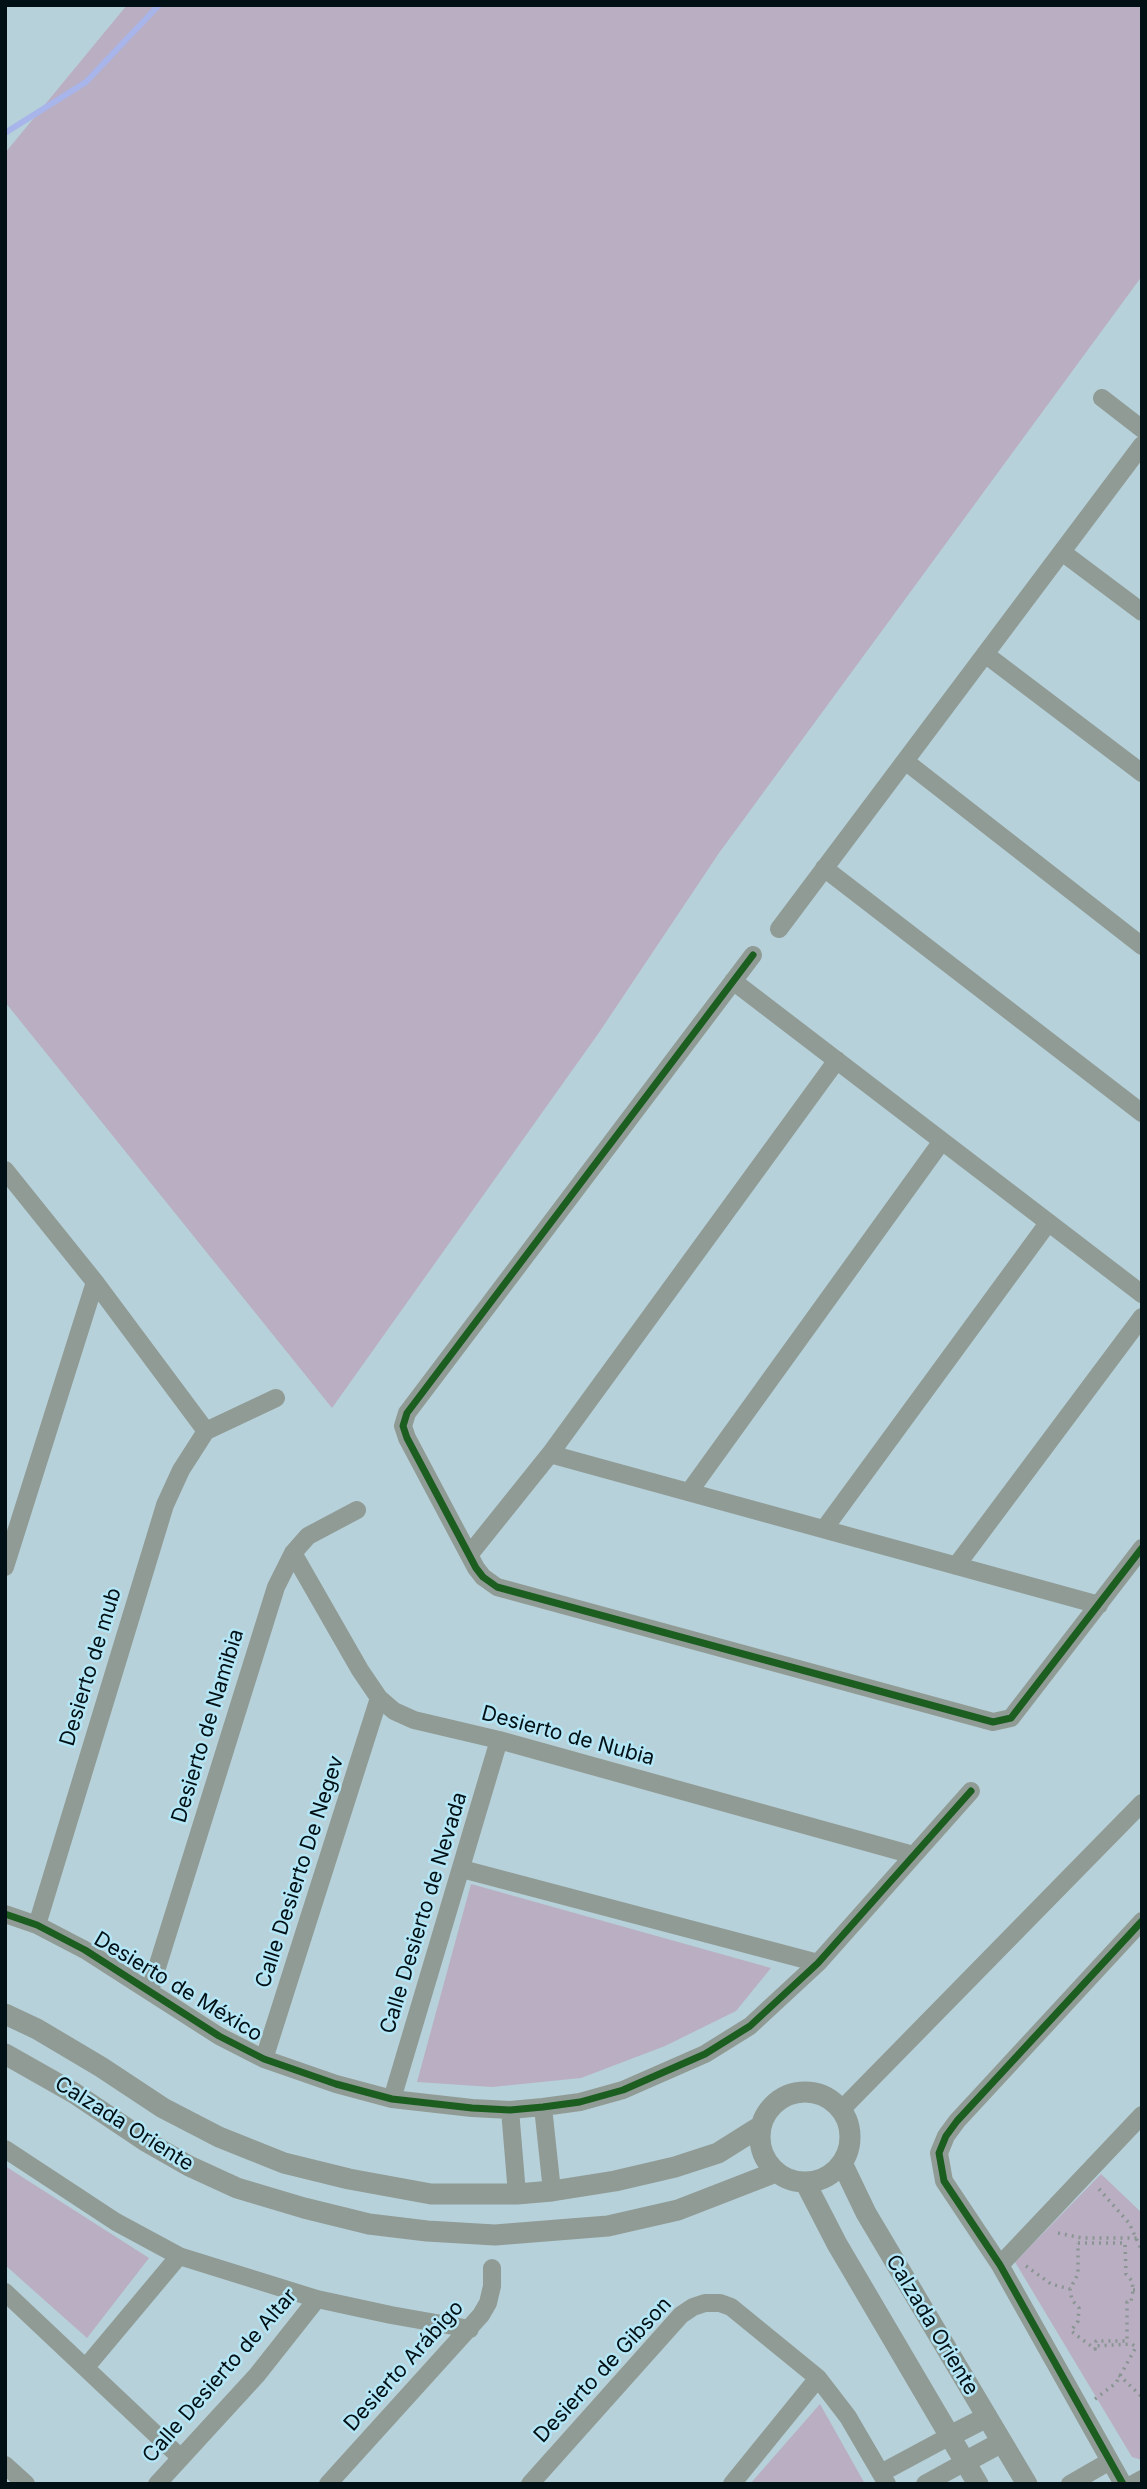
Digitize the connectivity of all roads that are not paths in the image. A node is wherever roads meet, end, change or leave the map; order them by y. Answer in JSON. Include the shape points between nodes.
{"nodes":[{"id":1,"x":1102,"y":398,"type":"dead end"},
{"id":2,"x":1142,"y":429,"type":"edge"},
{"id":3,"x":1142,"y":445,"type":"edge"},
{"id":4,"x":1062,"y":552,"type":"junction"},
{"id":5,"x":1142,"y":612,"type":"edge"},
{"id":6,"x":985,"y":654,"type":"junction"},
{"id":7,"x":905,"y":761,"type":"junction"},
{"id":8,"x":1142,"y":773,"type":"edge"},
{"id":9,"x":824,"y":868,"type":"junction"},
{"id":10,"x":779,"y":929,"type":"dead end"},
{"id":11,"x":1142,"y":946,"type":"edge"},
{"id":12,"x":753,"y":955,"type":"dead end"},
{"id":13,"x":733,"y":981,"type":"junction"},
{"id":14,"x":837,"y":1060,"type":"junction"},
{"id":15,"x":1142,"y":1113,"type":"edge"},
{"id":16,"x":942,"y":1141,"type":"junction"},
{"id":17,"x":5,"y":1170,"type":"edge"},
{"id":18,"x":1048,"y":1223,"type":"junction"},
{"id":19,"x":95,"y":1282,"type":"junction"},
{"id":20,"x":1142,"y":1294,"type":"edge"},
{"id":21,"x":1142,"y":1317,"type":"edge"},
{"id":22,"x":276,"y":1398,"type":"dead end"},
{"id":23,"x":206,"y":1431,"type":"junction"},
{"id":24,"x":550,"y":1454,"type":"junction"},
{"id":25,"x":690,"y":1492,"type":"junction"},
{"id":26,"x":357,"y":1510,"type":"dead end"},
{"id":27,"x":824,"y":1530,"type":"junction"},
{"id":28,"x":1142,"y":1548,"type":"edge"},
{"id":29,"x":293,"y":1553,"type":"junction"},
{"id":30,"x":469,"y":1555,"type":"junction"},
{"id":31,"x":956,"y":1566,"type":"junction"},
{"id":32,"x":5,"y":1567,"type":"edge"},
{"id":33,"x":1099,"y":1605,"type":"junction"},
{"id":34,"x":379,"y":1698,"type":"junction"},
{"id":35,"x":499,"y":1740,"type":"junction"},
{"id":36,"x":971,"y":1791,"type":"dead end"},
{"id":37,"x":1142,"y":1804,"type":"edge"},
{"id":38,"x":913,"y":1855,"type":"junction"},
{"id":39,"x":462,"y":1869,"type":"junction"},
{"id":40,"x":5,"y":1914,"type":"edge"},
{"id":41,"x":1142,"y":1921,"type":"edge"},
{"id":42,"x":37,"y":1925,"type":"junction"},
{"id":43,"x":818,"y":1963,"type":"junction"},
{"id":44,"x":149,"y":1990,"type":"junction"},
{"id":45,"x":5,"y":2014,"type":"edge"},
{"id":46,"x":5,"y":2054,"type":"edge"},
{"id":47,"x":264,"y":2059,"type":"junction"},
{"id":48,"x":392,"y":2099,"type":"junction"},
{"id":49,"x":544,"y":2108,"type":"junction"},
{"id":50,"x":510,"y":2110,"type":"junction"},
{"id":51,"x":841,"y":2110,"type":"junction"},
{"id":52,"x":1142,"y":2115,"type":"edge"},
{"id":53,"x":761,"y":2126,"type":"junction"},
{"id":54,"x":5,"y":2149,"type":"edge"},
{"id":55,"x":842,"y":2163,"type":"junction"},
{"id":56,"x":776,"y":2172,"type":"junction"},
{"id":57,"x":805,"y":2182,"type":"junction"},
{"id":58,"x":552,"y":2191,"type":"junction"},
{"id":59,"x":431,"y":2193,"type":"junction"},
{"id":60,"x":517,"y":2193,"type":"junction"},
{"id":61,"x":427,"y":2231,"type":"junction"},
{"id":62,"x":179,"y":2256,"type":"junction"},
{"id":63,"x":1005,"y":2260,"type":"junction"},
{"id":64,"x":492,"y":2268,"type":"dead end"},
{"id":65,"x":5,"y":2292,"type":"edge"},
{"id":66,"x":317,"y":2299,"type":"junction"},
{"id":67,"x":470,"y":2329,"type":"junction"},
{"id":68,"x":86,"y":2367,"type":"junction"},
{"id":69,"x":818,"y":2378,"type":"junction"},
{"id":70,"x":987,"y":2417,"type":"junction"},
{"id":71,"x":950,"y":2436,"type":"junction"},
{"id":72,"x":1002,"y":2442,"type":"junction"},
{"id":73,"x":181,"y":2458,"type":"junction"},
{"id":74,"x":1110,"y":2461,"type":"junction"},
{"id":75,"x":965,"y":2462,"type":"junction"},
{"id":76,"x":5,"y":2465,"type":"edge"},
{"id":77,"x":884,"y":2479,"type":"edge"},
{"id":78,"x":1142,"y":2479,"type":"edge"},
{"id":79,"x":26,"y":2484,"type":"edge"},
{"id":80,"x":158,"y":2484,"type":"edge"},
{"id":81,"x":328,"y":2484,"type":"edge"},
{"id":82,"x":530,"y":2484,"type":"edge"},
{"id":83,"x":732,"y":2484,"type":"edge"},
{"id":84,"x":925,"y":2484,"type":"edge"},
{"id":85,"x":978,"y":2484,"type":"edge"},
{"id":86,"x":1027,"y":2484,"type":"edge"},
{"id":87,"x":1070,"y":2484,"type":"edge"},
{"id":88,"x":1123,"y":2484,"type":"edge"},
{"id":89,"x":1133,"y":2484,"type":"edge"}],
"edges":[{"from":1,"to":2,"type":"street"},
{"from":3,"to":4,"type":"street"},
{"from":4,"to":5,"type":"street"},
{"from":4,"to":6,"type":"street"},
{"from":6,"to":7,"type":"street"},
{"from":6,"to":8,"type":"street"},
{"from":7,"to":9,"type":"street"},
{"from":7,"to":11,"type":"street"},
{"from":9,"to":10,"type":"street"},
{"from":9,"to":15,"type":"street"},
{"from":12,"to":13,"type":"street"},
{"from":13,"to":14,"type":"street"},
{"from":13,"to":30,"type":"street","via":[[407,1413],[403,1426],[407,1438]]},
{"from":14,"to":16,"type":"street"},
{"from":14,"to":24,"type":"street"},
{"from":16,"to":18,"type":"street"},
{"from":16,"to":25,"type":"street"},
{"from":17,"to":19,"type":"street"},
{"from":18,"to":20,"type":"street"},
{"from":18,"to":27,"type":"street"},
{"from":19,"to":23,"type":"street"},
{"from":19,"to":32,"type":"street"},
{"from":21,"to":31,"type":"street"},
{"from":22,"to":23,"type":"street"},
{"from":23,"to":42,"type":"street","name":"Desierto de mub","via":[[165,1505]]},
{"from":24,"to":25,"type":"street"},
{"from":24,"to":30,"type":"street"},
{"from":25,"to":27,"type":"street"},
{"from":26,"to":29,"type":"street","name":"Desierto de Namibia","via":[[308,1536]]},
{"from":27,"to":31,"type":"street"},
{"from":28,"to":33,"type":"street"},
{"from":29,"to":34,"type":"street","name":"Desierto de Nubia"},
{"from":29,"to":44,"type":"street","name":"Desierto de Namibia","via":[[257,1642]]},
{"from":30,"to":33,"type":"street","via":[[483,1577],[497,1587],[993,1722],[1011,1718]]},
{"from":31,"to":33,"type":"street"},
{"from":34,"to":35,"type":"street","name":"Desierto de Nubia","via":[[414,1720]]},
{"from":34,"to":47,"type":"street","name":"Calle Desierto De Negev"},
{"from":35,"to":38,"type":"street","name":"Desierto de Nubia"},
{"from":35,"to":39,"type":"street","name":"Calle Desierto de Nevada"},
{"from":36,"to":38,"type":"street","name":"Desierto de México"},
{"from":37,"to":51,"type":"street"},
{"from":38,"to":43,"type":"street","name":"Desierto de México"},
{"from":39,"to":43,"type":"street"},
{"from":39,"to":48,"type":"street","name":"Calle Desierto de Nevada"},
{"from":40,"to":42,"type":"street","name":"Desierto de México"},
{"from":41,"to":63,"type":"street","via":[[957,2121],[939,2153],[944,2181]]},
{"from":42,"to":44,"type":"street","name":"Desierto de México"},
{"from":43,"to":49,"type":"street","name":"Desierto de México","via":[[750,2026],[705,2054],[623,2090]]},
{"from":44,"to":47,"type":"street","name":"Desierto de México"},
{"from":45,"to":59,"type":"street","name":"Calzada Oriente","via":[[219,2137],[284,2163]]},
{"from":46,"to":61,"type":"street","name":"Calzada Oriente","via":[[157,2148],[237,2188],[369,2224]]},
{"from":47,"to":48,"type":"street","name":"Desierto de México"},
{"from":48,"to":50,"type":"street","name":"Desierto de México"},
{"from":49,"to":50,"type":"street","name":"Desierto de México"},
{"from":49,"to":58,"type":"street"},
{"from":50,"to":60,"type":"street"},
{"from":51,"to":53,"type":"street","via":[[831,2100],[803,2092],[776,2102]]},
{"from":51,"to":55,"type":"street","via":[[850,2136]]},
{"from":52,"to":63,"type":"street"},
{"from":53,"to":56,"type":"street","via":[[762,2151]]},
{"from":53,"to":58,"type":"street","name":"Calzada Oriente","via":[[718,2153],[675,2167]]},
{"from":54,"to":62,"type":"street","via":[[116,2222]]},
{"from":55,"to":57,"type":"street","via":[[832,2174]]},
{"from":55,"to":70,"type":"street","name":"Calzada Oriente","via":[[866,2213]]},
{"from":56,"to":57,"type":"street"},
{"from":56,"to":61,"type":"street","name":"Calzada Oriente","via":[[678,2210],[608,2226],[495,2235]]},
{"from":57,"to":71,"type":"street","name":"Calzada Oriente"},
{"from":58,"to":60,"type":"street","name":"Calzada Oriente"},
{"from":59,"to":60,"type":"street","name":"Calzada Oriente"},
{"from":59,"to":61,"type":"street"},
{"from":62,"to":66,"type":"street"},
{"from":62,"to":68,"type":"street"},
{"from":63,"to":74,"type":"street"},
{"from":64,"to":67,"type":"street","name":"Desierto Arábigo","via":[[488,2303]]},
{"from":65,"to":68,"type":"street"},
{"from":66,"to":67,"type":"street"},
{"from":66,"to":73,"type":"street","name":"Calle Desierto de Altar","via":[[257,2375]]},
{"from":67,"to":81,"type":"street","name":"Desierto Arábigo"},
{"from":68,"to":73,"type":"street"},
{"from":69,"to":77,"type":"street","name":"Desierto de Gibson","via":[[848,2417]]},
{"from":69,"to":82,"type":"street","name":"Desierto de Gibson","via":[[731,2307],[705,2302],[681,2315]]},
{"from":69,"to":83,"type":"street"},
{"from":70,"to":71,"type":"street"},
{"from":70,"to":72,"type":"street","name":"Calzada Oriente"},
{"from":71,"to":75,"type":"street","name":"Calzada Oriente"},
{"from":71,"to":77,"type":"street"},
{"from":72,"to":75,"type":"street"},
{"from":72,"to":86,"type":"street","name":"Calzada Oriente"},
{"from":73,"to":80,"type":"street","name":"Calle Desierto de Altar"},
{"from":74,"to":87,"type":"street"},
{"from":74,"to":88,"type":"street"},
{"from":75,"to":84,"type":"street"},
{"from":75,"to":85,"type":"street","name":"Calzada Oriente"},
{"from":76,"to":79,"type":"street"},
{"from":78,"to":89,"type":"street"}]}
